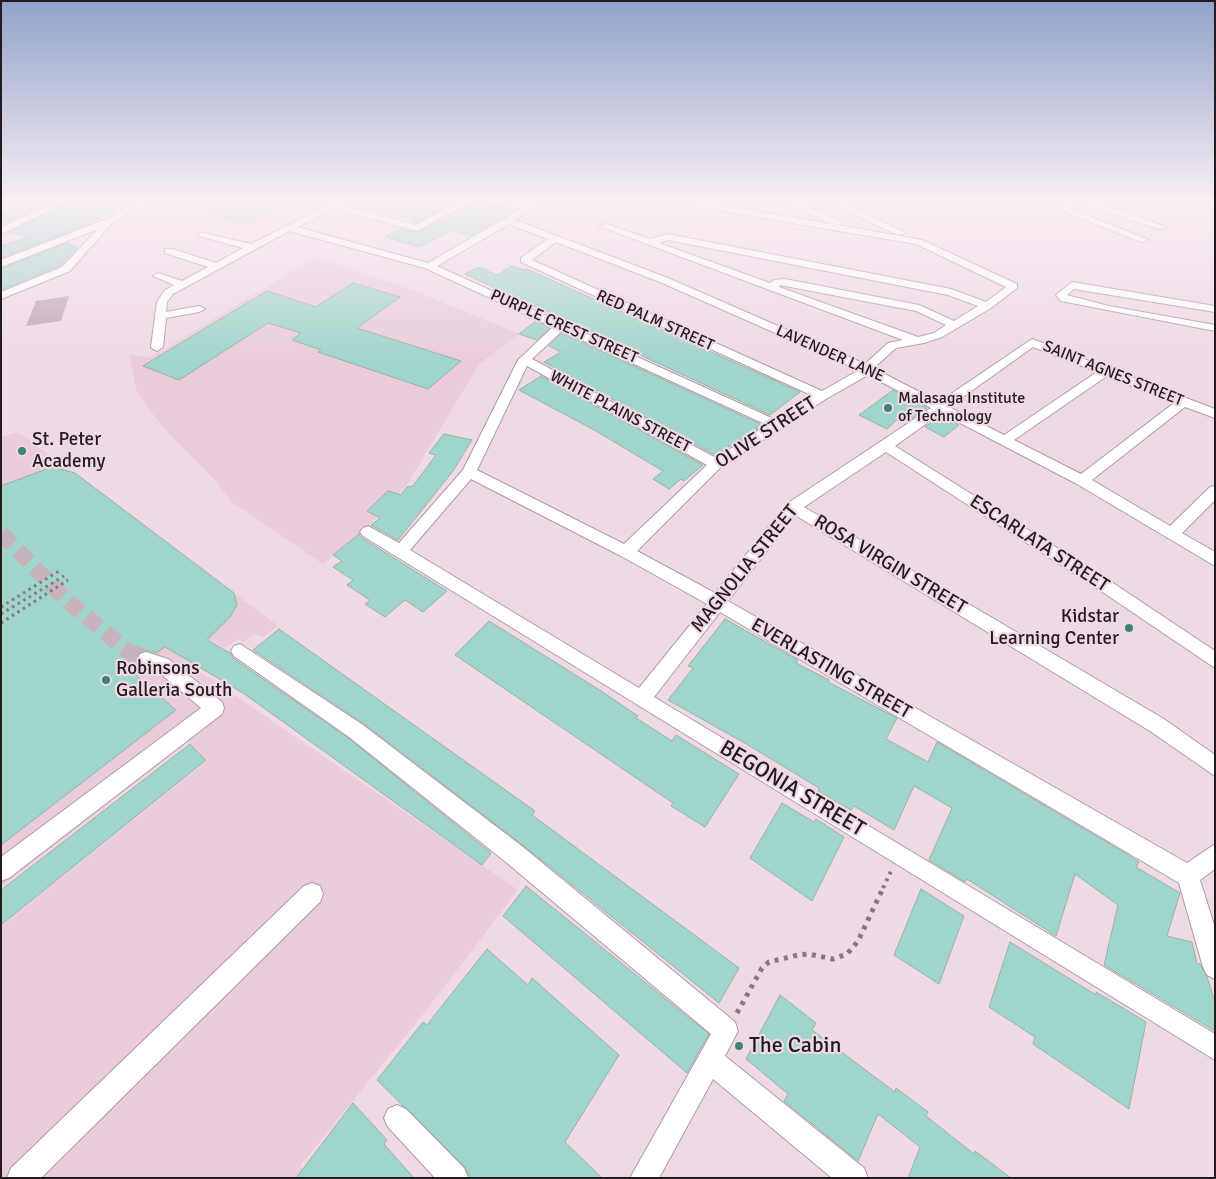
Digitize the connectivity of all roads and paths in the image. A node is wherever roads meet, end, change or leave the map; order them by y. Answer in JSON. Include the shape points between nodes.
{"nodes":[{"id":1,"x":26,"y":253,"type":"edge"},
{"id":2,"x":81,"y":253,"type":"edge"},
{"id":3,"x":175,"y":253,"type":"edge"},
{"id":4,"x":240,"y":253,"type":"edge"},
{"id":5,"x":381,"y":253,"type":"edge"},
{"id":6,"x":452,"y":253,"type":"edge"},
{"id":7,"x":535,"y":253,"type":"edge"},
{"id":8,"x":595,"y":253,"type":"edge"},
{"id":9,"x":677,"y":253,"type":"edge"},
{"id":10,"x":750,"y":253,"type":"edge"},
{"id":11,"x":943,"y":253,"type":"edge"},
{"id":12,"x":3,"y":262,"type":"edge"},
{"id":13,"x":215,"y":266,"type":"junction"},
{"id":14,"x":429,"y":266,"type":"junction"},
{"id":15,"x":158,"y":276,"type":"dead end"},
{"id":16,"x":182,"y":284,"type":"junction"},
{"id":17,"x":770,"y":288,"type":"junction"},
{"id":18,"x":1,"y":296,"type":"edge"},
{"id":19,"x":987,"y":306,"type":"junction"},
{"id":20,"x":200,"y":309,"type":"dead end"},
{"id":21,"x":1215,"y":309,"type":"edge"},
{"id":22,"x":160,"y":316,"type":"junction"},
{"id":23,"x":954,"y":325,"type":"junction"},
{"id":24,"x":562,"y":326,"type":"junction"},
{"id":25,"x":1215,"y":328,"type":"edge"},
{"id":26,"x":917,"y":341,"type":"junction"},
{"id":27,"x":157,"y":347,"type":"dead end"},
{"id":28,"x":524,"y":360,"type":"junction"},
{"id":29,"x":868,"y":370,"type":"junction"},
{"id":30,"x":1106,"y":371,"type":"junction"},
{"id":31,"x":822,"y":396,"type":"junction"},
{"id":32,"x":1183,"y":402,"type":"junction"},
{"id":33,"x":939,"y":406,"type":"junction"},
{"id":34,"x":1215,"y":414,"type":"edge"},
{"id":35,"x":778,"y":425,"type":"junction"},
{"id":36,"x":1005,"y":440,"type":"junction"},
{"id":37,"x":886,"y":446,"type":"junction"},
{"id":38,"x":716,"y":464,"type":"junction"},
{"id":39,"x":469,"y":472,"type":"junction"},
{"id":40,"x":1082,"y":481,"type":"junction"},
{"id":41,"x":1215,"y":492,"type":"edge"},
{"id":42,"x":793,"y":507,"type":"junction"},
{"id":43,"x":368,"y":532,"type":"dead end"},
{"id":44,"x":1172,"y":534,"type":"junction"},
{"id":45,"x":401,"y":551,"type":"junction"},
{"id":46,"x":626,"y":552,"type":"junction"},
{"id":47,"x":1215,"y":560,"type":"edge"},
{"id":48,"x":59,"y":571,"type":"dead end"},
{"id":49,"x":64,"y":576,"type":"dead end"},
{"id":50,"x":68,"y":580,"type":"dead end"},
{"id":51,"x":717,"y":602,"type":"junction"},
{"id":52,"x":1,"y":607,"type":"edge"},
{"id":53,"x":1,"y":616,"type":"edge"},
{"id":54,"x":1,"y":623,"type":"edge"},
{"id":55,"x":240,"y":651,"type":"dead end"},
{"id":56,"x":146,"y":659,"type":"tunnel mouth"},
{"id":57,"x":1215,"y":661,"type":"edge"},
{"id":58,"x":642,"y":698,"type":"junction"},
{"id":59,"x":1215,"y":767,"type":"edge"},
{"id":60,"x":1215,"y":855,"type":"edge"},
{"id":61,"x":901,"y":856,"type":"junction"},
{"id":62,"x":1,"y":870,"type":"edge"},
{"id":63,"x":1188,"y":876,"type":"junction"},
{"id":64,"x":312,"y":894,"type":"dead end"},
{"id":65,"x":1215,"y":967,"type":"edge"},
{"id":66,"x":726,"y":1031,"type":"junction"},
{"id":67,"x":1215,"y":1048,"type":"edge"},
{"id":68,"x":710,"y":1060,"type":"junction"},
{"id":69,"x":397,"y":1118,"type":"dead end"},
{"id":70,"x":20,"y":1178,"type":"edge"},
{"id":71,"x":454,"y":1178,"type":"edge"},
{"id":72,"x":644,"y":1178,"type":"edge"},
{"id":73,"x":854,"y":1178,"type":"edge"}],
"edges":[{"from":1,"to":12,"type":"street"},
{"from":2,"to":18,"type":"street","via":[[66,269]]},
{"from":3,"to":13,"type":"street"},
{"from":4,"to":13,"type":"street"},
{"from":5,"to":14,"type":"street","name":"PURPLE CREST STREET"},
{"from":6,"to":14,"type":"street"},
{"from":7,"to":31,"type":"street","name":"RED PALM STREET","via":[[525,260]]},
{"from":8,"to":29,"type":"street","name":"LAVENDER LANE"},
{"from":9,"to":17,"type":"street"},
{"from":10,"to":19,"type":"street","via":[[950,292]]},
{"from":11,"to":19,"type":"street","via":[[1012,285],[1010,290]]},
{"from":13,"to":16,"type":"street"},
{"from":14,"to":24,"type":"street","name":"PURPLE CREST STREET"},
{"from":15,"to":16,"type":"street"},
{"from":16,"to":22,"type":"street","via":[[169,292],[162,302]]},
{"from":17,"to":23,"type":"street","via":[[778,282],[785,282],[910,306],[929,311]]},
{"from":17,"to":26,"type":"street"},
{"from":19,"to":23,"type":"street"},
{"from":20,"to":22,"type":"street"},
{"from":21,"to":25,"type":"street","via":[[1072,285],[1061,295],[1109,309]]},
{"from":22,"to":27,"type":"street"},
{"from":23,"to":26,"type":"street","via":[[931,338]]},
{"from":24,"to":28,"type":"street"},
{"from":24,"to":35,"type":"street","name":"PURPLE CREST STREET"},
{"from":26,"to":29,"type":"street","name":"OLIVE STREET","via":[[892,345]]},
{"from":28,"to":38,"type":"street","name":"WHITE PLAINS STREET"},
{"from":28,"to":39,"type":"street"},
{"from":29,"to":31,"type":"street","name":"OLIVE STREET"},
{"from":29,"to":33,"type":"street","name":"LAVENDER LANE"},
{"from":30,"to":32,"type":"street","name":"SAINT AGNES STREET"},
{"from":30,"to":33,"type":"street","name":"SAINT AGNES STREET","via":[[1032,342]]},
{"from":30,"to":36,"type":"street"},
{"from":31,"to":35,"type":"street","name":"OLIVE STREET"},
{"from":32,"to":34,"type":"street","name":"SAINT AGNES STREET"},
{"from":32,"to":40,"type":"street"},
{"from":33,"to":36,"type":"street","name":"LAVENDER LANE"},
{"from":33,"to":37,"type":"street","name":"MAGNOLIA STREET"},
{"from":35,"to":38,"type":"street","name":"OLIVE STREET"},
{"from":36,"to":40,"type":"street","name":"LAVENDER LANE"},
{"from":37,"to":42,"type":"street","name":"MAGNOLIA STREET"},
{"from":37,"to":57,"type":"street","name":"ESCARLATA STREET","via":[[1107,587]]},
{"from":38,"to":46,"type":"street","name":"OLIVE STREET"},
{"from":39,"to":45,"type":"street"},
{"from":39,"to":46,"type":"street","name":"EVERLASTING STREET"},
{"from":40,"to":44,"type":"street","name":"LAVENDER LANE"},
{"from":41,"to":44,"type":"street"},
{"from":42,"to":51,"type":"street","name":"MAGNOLIA STREET"},
{"from":42,"to":59,"type":"street","name":"ROSA VIRGIN STREET","via":[[1157,725]]},
{"from":43,"to":45,"type":"street","name":"BEGONIA STREET"},
{"from":44,"to":47,"type":"street","name":"LAVENDER LANE"},
{"from":45,"to":58,"type":"street","name":"BEGONIA STREET"},
{"from":46,"to":51,"type":"street","name":"EVERLASTING STREET"},
{"from":48,"to":52,"type":"path"},
{"from":49,"to":53,"type":"path"},
{"from":50,"to":54,"type":"path"},
{"from":51,"to":58,"type":"street","name":"MAGNOLIA STREET"},
{"from":51,"to":63,"type":"street","name":"EVERLASTING STREET"},
{"from":55,"to":66,"type":"street","via":[[356,731],[514,855]]},
{"from":56,"to":62,"type":"street","via":[[162,664],[215,708]]},
{"from":58,"to":61,"type":"street","name":"BEGONIA STREET"},
{"from":60,"to":63,"type":"street"},
{"from":61,"to":66,"type":"path","via":[[858,941],[847,954],[833,960],[808,954],[769,962],[762,968]]},
{"from":61,"to":67,"type":"street","name":"BEGONIA STREET"},
{"from":63,"to":65,"type":"street"},
{"from":64,"to":70,"type":"street"},
{"from":66,"to":68,"type":"street"},
{"from":68,"to":72,"type":"street"},
{"from":68,"to":73,"type":"street"},
{"from":69,"to":71,"type":"street"}]}
